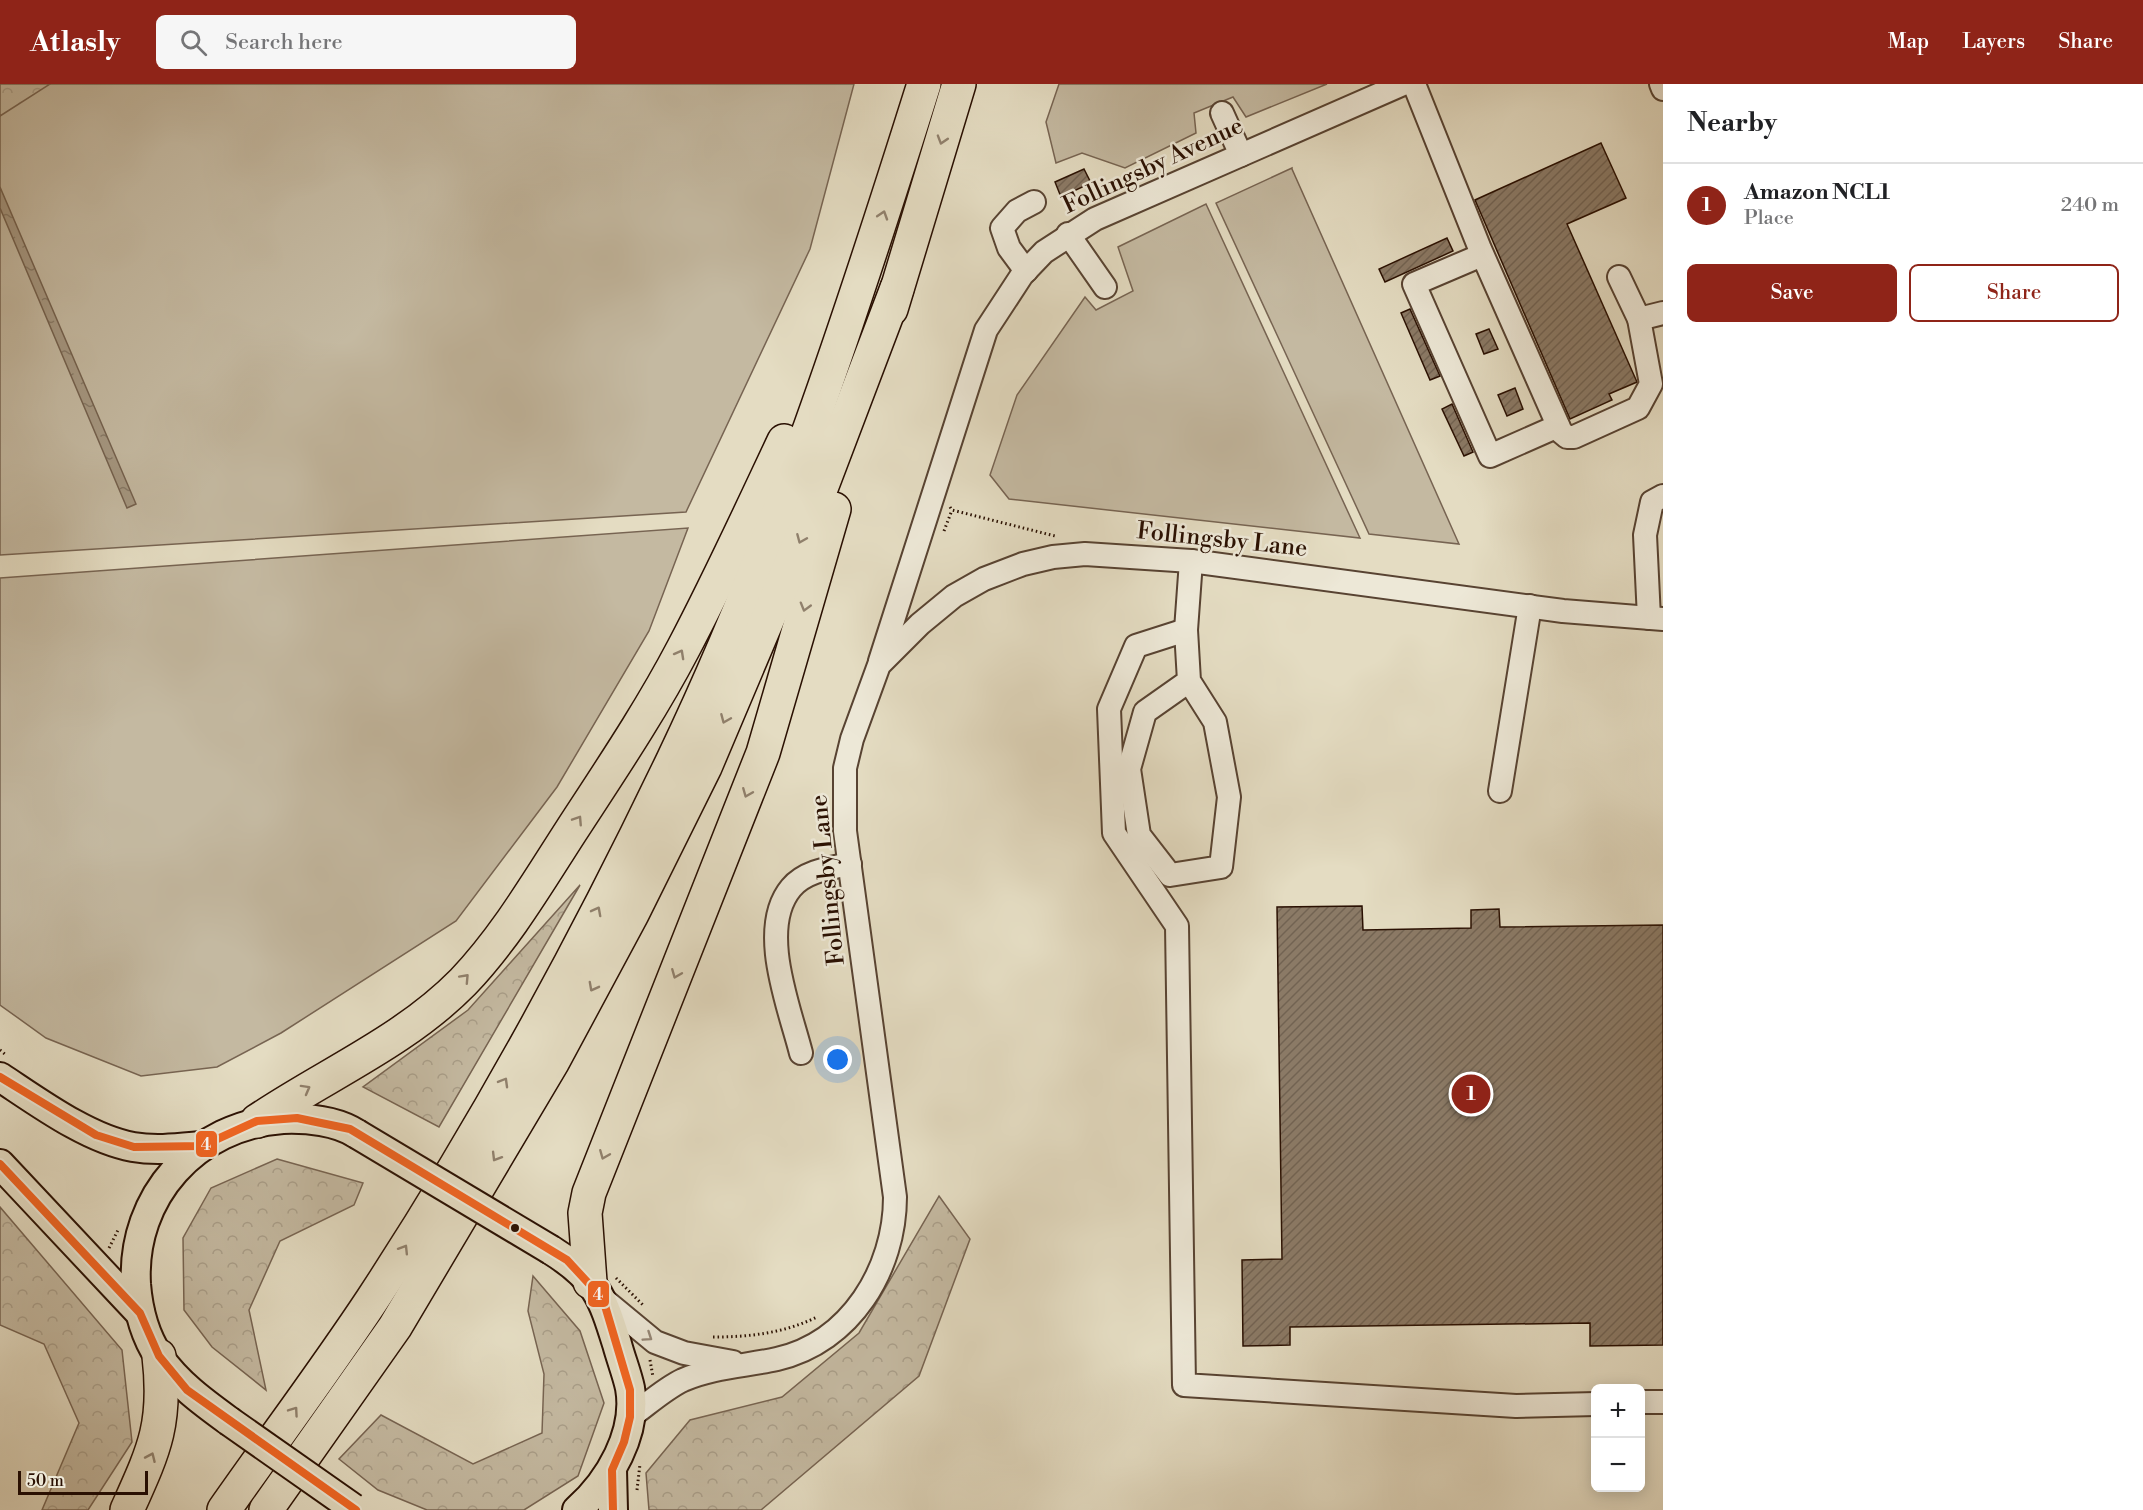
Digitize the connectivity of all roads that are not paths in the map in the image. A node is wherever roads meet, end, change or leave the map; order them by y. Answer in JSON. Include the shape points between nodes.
{"nodes":[{"id":1,"x":924,"y":84,"type":"edge"},
{"id":2,"x":959,"y":84,"type":"edge"},
{"id":3,"x":1402,"y":84,"type":"edge"},
{"id":4,"x":1414,"y":84,"type":"edge"},
{"id":5,"x":1661,"y":84,"type":"edge"},
{"id":6,"x":1663,"y":89,"type":"edge"},
{"id":7,"x":1222,"y":113,"type":"dead end"},
{"id":8,"x":1241,"y":155,"type":"junction"},
{"id":9,"x":1034,"y":202,"type":"dead end"},
{"id":10,"x":1068,"y":234,"type":"junction"},
{"id":11,"x":1482,"y":255,"type":"junction"},
{"id":12,"x":865,"y":271,"type":"junction"},
{"id":13,"x":1026,"y":271,"type":"junction"},
{"id":14,"x":1619,"y":277,"type":"dead end"},
{"id":15,"x":1105,"y":287,"type":"dead end"},
{"id":16,"x":897,"y":288,"type":"junction"},
{"id":17,"x":1663,"y":313,"type":"edge"},
{"id":18,"x":1639,"y":319,"type":"junction"},
{"id":19,"x":1558,"y":426,"type":"junction"},
{"id":20,"x":1663,"y":496,"type":"edge"},
{"id":21,"x":1191,"y":561,"type":"junction"},
{"id":22,"x":1530,"y":606,"type":"junction"},
{"id":23,"x":1656,"y":619,"type":"edge"},
{"id":24,"x":1186,"y":630,"type":"junction"},
{"id":25,"x":879,"y":665,"type":"junction"},
{"id":26,"x":1189,"y":681,"type":"junction"},
{"id":27,"x":1500,"y":791,"type":"dead end"},
{"id":28,"x":850,"y":864,"type":"junction"},
{"id":29,"x":801,"y":1053,"type":"dead end"},
{"id":30,"x":4,"y":1066,"type":"edge"},
{"id":31,"x":257,"y":1121,"type":"junction"},
{"id":32,"x":202,"y":1146,"type":"junction"},
{"id":33,"x":0,"y":1164,"type":"edge"},
{"id":34,"x":594,"y":1280,"type":"junction"},
{"id":35,"x":140,"y":1313,"type":"junction"},
{"id":36,"x":159,"y":1356,"type":"junction"},
{"id":37,"x":743,"y":1364,"type":"junction"},
{"id":38,"x":1645,"y":1402,"type":"edge"},
{"id":39,"x":1663,"y":1402,"type":"edge"},
{"id":40,"x":1591,"y":1404,"type":"edge"},
{"id":41,"x":630,"y":1417,"type":"junction"},
{"id":42,"x":612,"y":1470,"type":"junction"},
{"id":43,"x":624,"y":1505,"type":"edge"},
{"id":44,"x":354,"y":1509,"type":"edge"},
{"id":45,"x":127,"y":1510,"type":"edge"},
{"id":46,"x":224,"y":1510,"type":"edge"},
{"id":47,"x":266,"y":1510,"type":"edge"},
{"id":48,"x":577,"y":1510,"type":"edge"}],
"edges":[{"from":12,"to":1,"type":"highway","one_way":true},
{"from":2,"to":16,"type":"highway","one_way":true},
{"from":3,"to":8,"type":"street","name":"Follingsby Avenue"},
{"from":4,"to":11,"type":"street"},
{"from":5,"to":6,"type":"street"},
{"from":7,"to":8,"type":"street"},
{"from":8,"to":10,"type":"street","name":"Follingsby Avenue"},
{"from":9,"to":13,"type":"street","via":[[1017,211],[1002,228],[1009,248]]},
{"from":10,"to":13,"type":"street","name":"Follingsby Avenue"},
{"from":10,"to":15,"type":"street"},
{"from":11,"to":19,"type":"street"},
{"from":11,"to":19,"type":"street","via":[[1414,284],[1490,456]]},
{"from":31,"to":12,"type":"highway","one_way":true,"via":[[424,1016],[463,982],[499,939],[639,725],[682,651]]},
{"from":46,"to":12,"type":"highway","one_way":true,"via":[[371,1301],[463,1155],[612,882],[674,758],[737,614],[805,443]]},
{"from":13,"to":25,"type":"street","name":"Follingsby Avenue","via":[[986,330]]},
{"from":14,"to":18,"type":"street"},
{"from":16,"to":34,"type":"highway","one_way":true,"via":[[763,753],[589,1193],[585,1213]]},
{"from":16,"to":47,"type":"highway","one_way":true,"via":[[804,533],[705,767],[632,914],[553,1061],[396,1327]]},
{"from":17,"to":18,"type":"street"},
{"from":18,"to":19,"type":"street","via":[[1651,384],[1643,404],[1574,437],[1567,437]]},
{"from":20,"to":23,"type":"street","via":[[1653,502],[1644,535]]},
{"from":21,"to":22,"type":"street","name":"Follingsby Lane"},
{"from":21,"to":24,"type":"street"},
{"from":21,"to":25,"type":"street","name":"Follingsby Lane","via":[[1085,554],[1053,556],[1023,564],[954,596]]},
{"from":22,"to":23,"type":"street","name":"Follingsby Lane"},
{"from":22,"to":27,"type":"street"},
{"from":24,"to":26,"type":"street"},
{"from":24,"to":40,"type":"street","via":[[1136,646],[1109,709],[1114,833],[1177,926],[1184,1385],[1516,1406]]},
{"from":25,"to":28,"type":"street","name":"Follingsby Lane","via":[[852,739],[846,768],[844,806]]},
{"from":26,"to":26,"type":"street","via":[[1215,722],[1229,797],[1221,867],[1170,875],[1139,835],[1129,769],[1145,712]]},
{"from":28,"to":29,"type":"street","via":[[802,879],[791,888],[782,905],[775,940]]},
{"from":28,"to":37,"type":"street","name":"Follingsby Lane","via":[[892,1176],[895,1226],[881,1272],[861,1303],[837,1328],[799,1351],[778,1359]]},
{"from":30,"to":32,"type":"main road","via":[[96,1135],[115,1143],[151,1149]]},
{"from":31,"to":32,"type":"main road"},
{"from":31,"to":34,"type":"main road","bridge":true,"via":[[297,1118],[357,1134]]},
{"from":32,"to":35,"type":"main road","via":[[165,1182],[146,1216],[137,1250]]},
{"from":33,"to":35,"type":"main road"},
{"from":34,"to":37,"type":"street","name":"Follingsby Lane","one_way":true,"via":[[655,1342],[684,1353]]},
{"from":34,"to":41,"type":"main road","via":[[630,1390]]},
{"from":35,"to":36,"type":"main road"},
{"from":36,"to":44,"type":"main road","bridge":true,"via":[[187,1390]]},
{"from":45,"to":36,"type":"highway","one_way":true,"via":[[157,1438]]},
{"from":37,"to":41,"type":"street","name":"Follingsby Lane","via":[[681,1381]]},
{"from":38,"to":39,"type":"street"},
{"from":41,"to":42,"type":"main road"},
{"from":42,"to":43,"type":"main road"},
{"from":42,"to":48,"type":"main road"}]}
